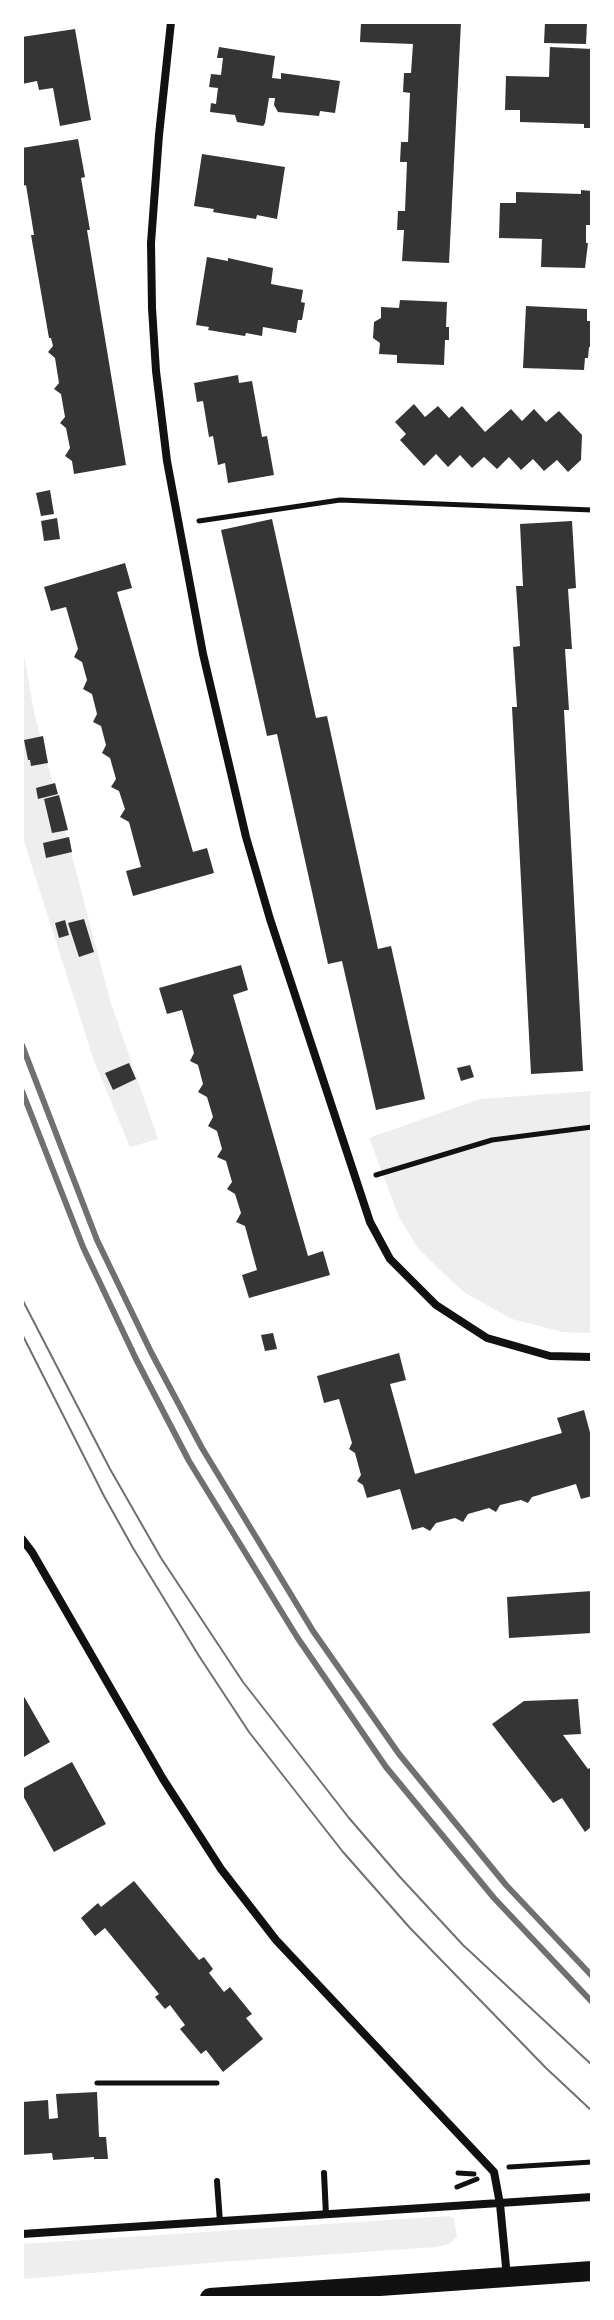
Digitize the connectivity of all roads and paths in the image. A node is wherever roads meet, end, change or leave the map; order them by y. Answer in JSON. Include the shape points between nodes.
{"nodes":[{"id":1,"x":171,"y":22,"type":"edge"},
{"id":2,"x":592,"y":510,"type":"edge"},
{"id":3,"x":199,"y":521,"type":"dead end"},
{"id":4,"x":592,"y":1127,"type":"edge"},
{"id":5,"x":376,"y":1175,"type":"dead end"},
{"id":6,"x":592,"y":1357,"type":"edge"},
{"id":7,"x":22,"y":1539,"type":"edge"},
{"id":8,"x":97,"y":2083,"type":"dead end"},
{"id":9,"x":217,"y":2083,"type":"dead end"},
{"id":10,"x":592,"y":2162,"type":"edge"},
{"id":11,"x":494,"y":2172,"type":"junction"},
{"id":12,"x":324,"y":2173,"type":"dead end"},
{"id":13,"x":217,"y":2181,"type":"dead end"},
{"id":14,"x":592,"y":2197,"type":"edge"},
{"id":15,"x":500,"y":2204,"type":"junction"},
{"id":16,"x":326,"y":2215,"type":"junction"},
{"id":17,"x":220,"y":2222,"type":"junction"},
{"id":18,"x":22,"y":2234,"type":"edge"},
{"id":19,"x":592,"y":2271,"type":"edge"},
{"id":20,"x":507,"y":2277,"type":"junction"},
{"id":21,"x":210,"y":2298,"type":"edge"}],
"edges":[{"from":1,"to":6,"type":"street","via":[[151,243],[156,371],[203,654],[270,919],[370,1222],[390,1259],[436,1305],[487,1338],[550,1356]]},
{"from":2,"to":3,"type":"path","via":[[340,500]]},
{"from":4,"to":5,"type":"path","via":[[492,1140]]},
{"from":7,"to":11,"type":"street","via":[[221,1869],[276,1940]]},
{"from":8,"to":9,"type":"path"},
{"from":10,"to":11,"type":"path"},
{"from":11,"to":15,"type":"street"},
{"from":12,"to":16,"type":"lane"},
{"from":13,"to":17,"type":"lane"},
{"from":14,"to":15,"type":"street"},
{"from":15,"to":16,"type":"street"},
{"from":15,"to":20,"type":"street"},
{"from":16,"to":17,"type":"street"},
{"from":17,"to":18,"type":"street"},
{"from":19,"to":20,"type":"main road"},
{"from":20,"to":21,"type":"main road"}]}
